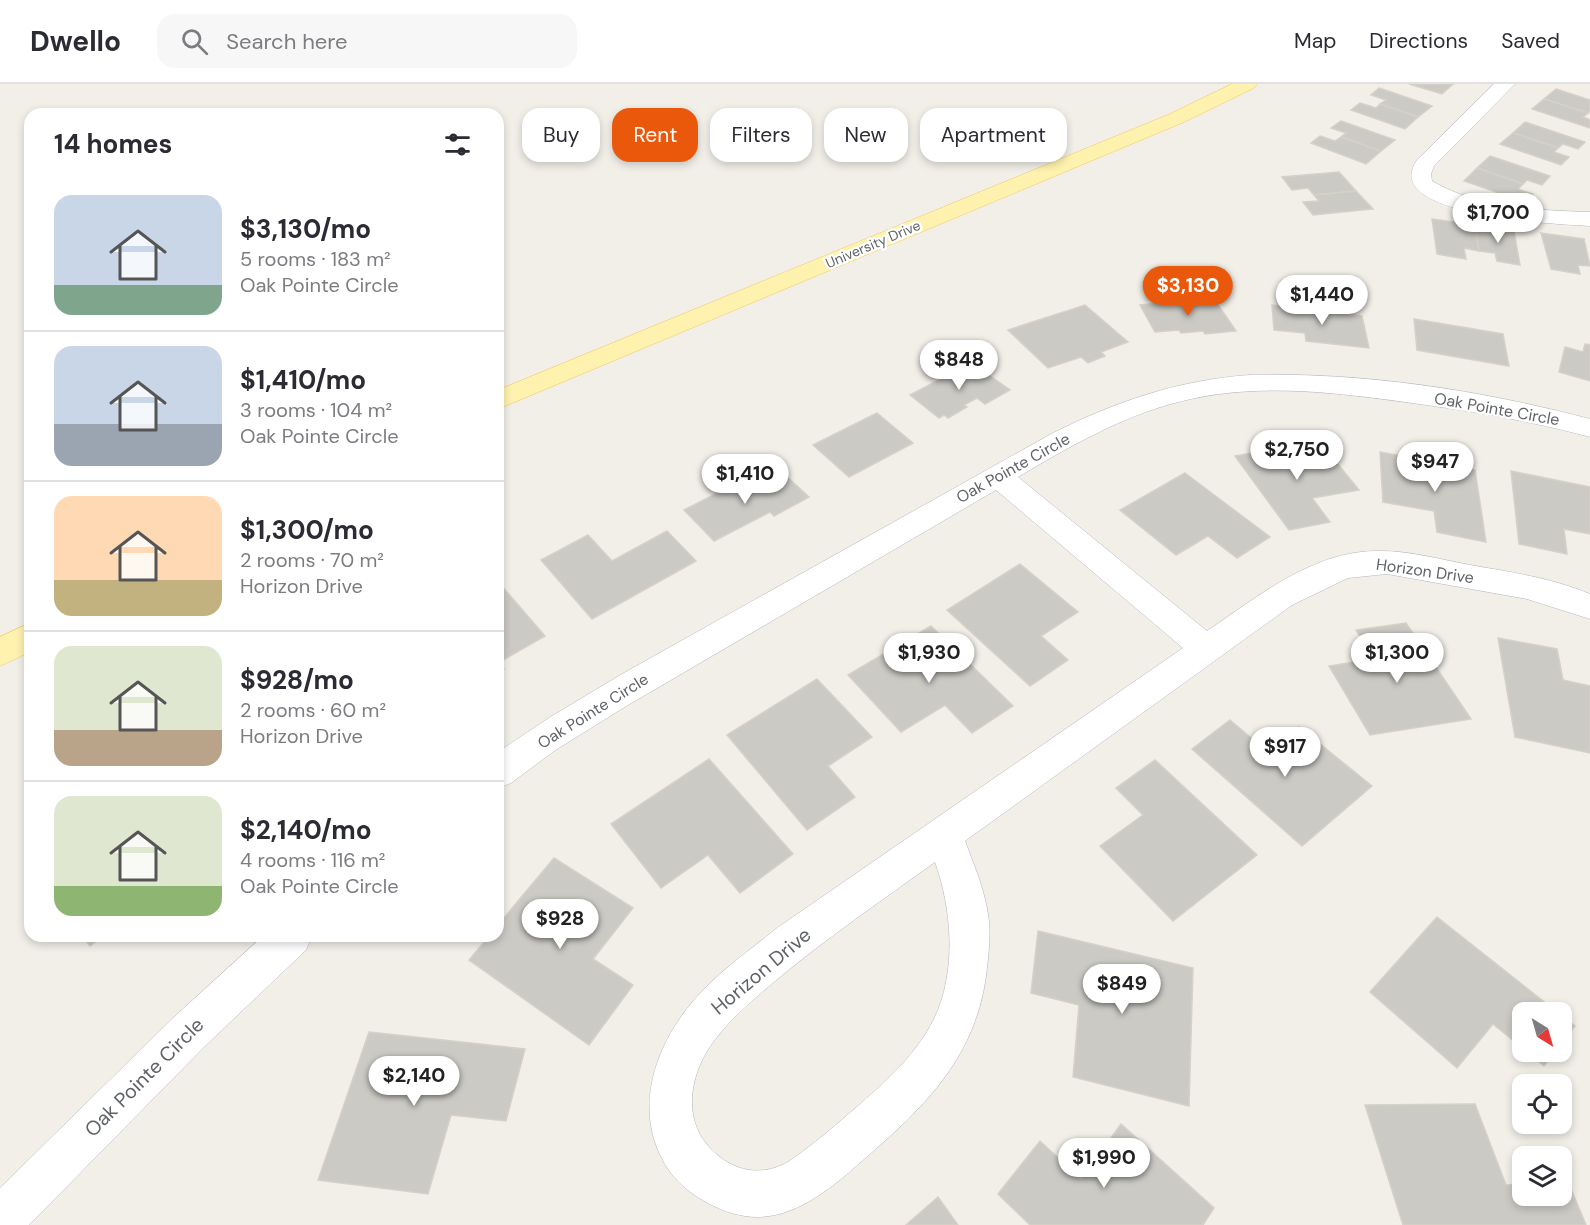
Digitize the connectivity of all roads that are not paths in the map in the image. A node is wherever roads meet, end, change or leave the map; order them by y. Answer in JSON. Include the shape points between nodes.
{"nodes":[{"id":1,"x":1247,"y":84,"type":"edge"},
{"id":2,"x":1505,"y":84,"type":"edge"},
{"id":3,"x":1590,"y":219,"type":"edge"},
{"id":4,"x":504,"y":398,"type":"edge"},
{"id":5,"x":1590,"y":428,"type":"edge"},
{"id":6,"x":999,"y":477,"type":"junction"},
{"id":7,"x":1590,"y":607,"type":"edge"},
{"id":8,"x":24,"y":639,"type":"edge"},
{"id":9,"x":1207,"y":649,"type":"junction"},
{"id":10,"x":0,"y":653,"type":"edge"},
{"id":11,"x":504,"y":768,"type":"edge"},
{"id":12,"x":944,"y":836,"type":"junction"},
{"id":13,"x":286,"y":942,"type":"edge"},
{"id":14,"x":0,"y":1221,"type":"edge"}],
"edges":[{"from":1,"to":4,"type":"main road","name":"University Drive","via":[[1177,118]]},
{"from":2,"to":3,"type":"street","via":[[1424,164],[1422,184],[1437,195],[1464,205]]},
{"from":5,"to":6,"type":"street","name":"Oak Pointe Circle","via":[[1466,402],[1332,384],[1293,381],[1219,386],[1152,400],[1107,417]]},
{"from":6,"to":9,"type":"street"},
{"from":6,"to":11,"type":"street","name":"Oak Pointe Circle","via":[[819,576],[611,698]]},
{"from":7,"to":9,"type":"street","name":"Horizon Drive","via":[[1538,590],[1412,566],[1362,563],[1321,575],[1281,596]]},
{"from":8,"to":10,"type":"main road"},
{"from":9,"to":12,"type":"street","name":"Horizon Drive"},
{"from":12,"to":12,"type":"street","name":"Horizon Drive","via":[[968,906],[970,942],[956,1019],[939,1048],[891,1108],[820,1167],[791,1184],[768,1193],[744,1193],[704,1175],[687,1158],[671,1119],[673,1078],[695,1030],[721,1001],[791,942]]},
{"from":13,"to":14,"type":"street","name":"Oak Pointe Circle","via":[[188,1033]]}]}
